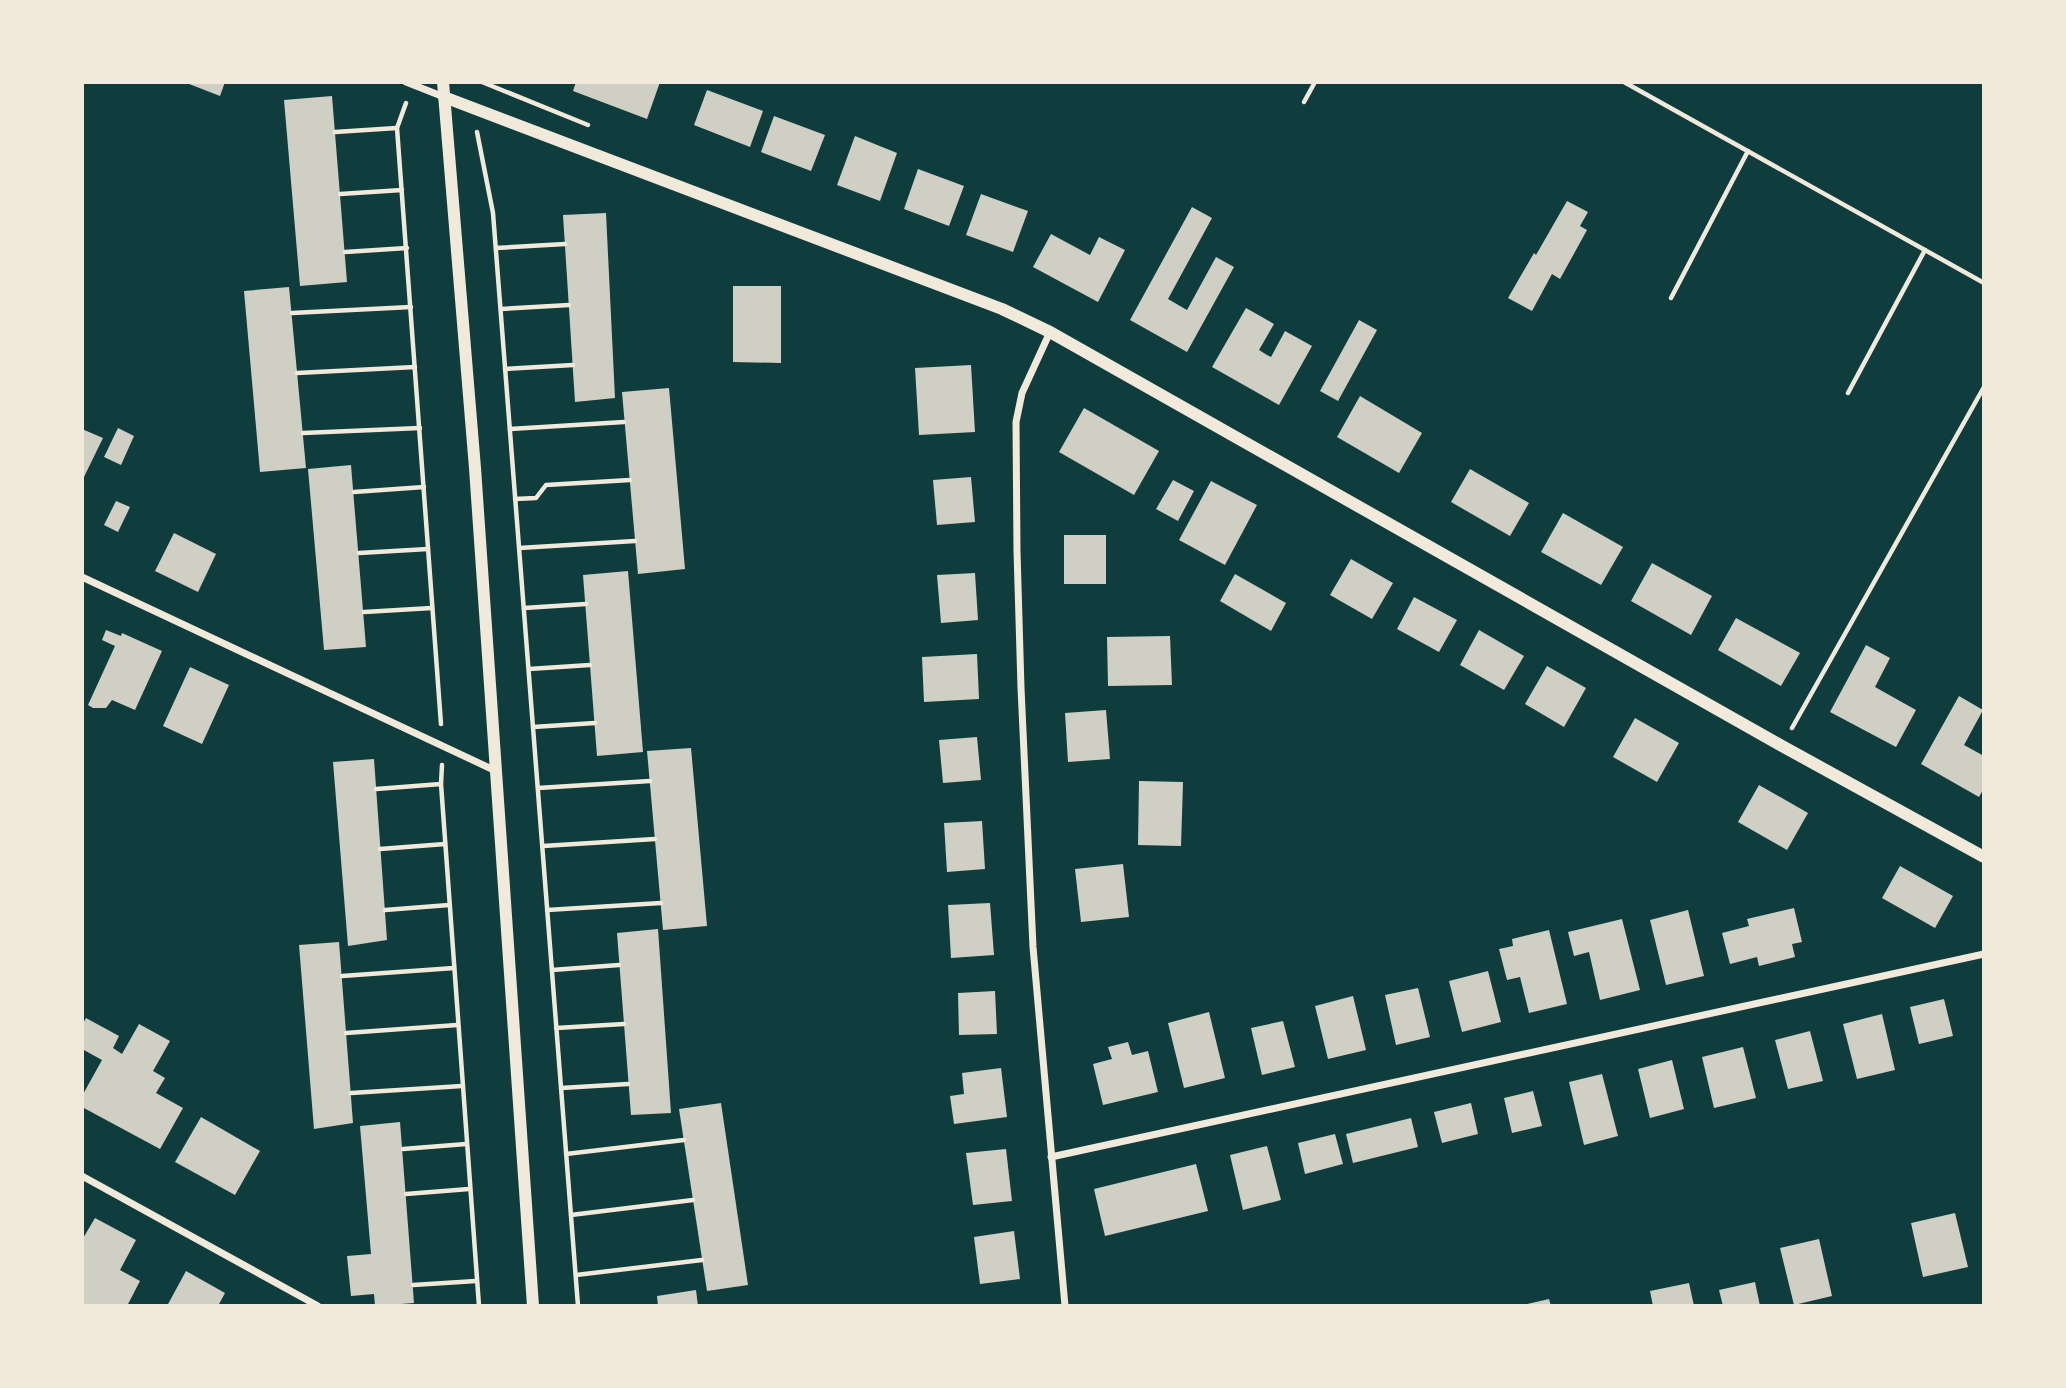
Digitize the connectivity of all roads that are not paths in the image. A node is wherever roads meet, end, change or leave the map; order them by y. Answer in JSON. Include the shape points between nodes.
{"nodes":[{"id":1,"x":443,"y":82,"type":"edge"},
{"id":2,"x":410,"y":83,"type":"edge"},
{"id":3,"x":444,"y":97,"type":"junction"},
{"id":4,"x":1050,"y":331,"type":"junction"},
{"id":5,"x":82,"y":577,"type":"edge"},
{"id":6,"x":496,"y":771,"type":"junction"},
{"id":7,"x":1984,"y":857,"type":"edge"},
{"id":8,"x":1984,"y":954,"type":"edge"},
{"id":9,"x":1051,"y":1157,"type":"junction"},
{"id":10,"x":82,"y":1176,"type":"edge"},
{"id":11,"x":318,"y":1306,"type":"edge"},
{"id":12,"x":533,"y":1306,"type":"edge"},
{"id":13,"x":1065,"y":1306,"type":"edge"}],
"edges":[{"from":1,"to":3,"type":"street"},
{"from":2,"to":3,"type":"street"},
{"from":3,"to":4,"type":"street"},
{"from":3,"to":6,"type":"street"},
{"from":4,"to":7,"type":"street"},
{"from":4,"to":9,"type":"street","via":[[1021,393],[1016,422],[1033,947]]},
{"from":5,"to":6,"type":"street"},
{"from":6,"to":12,"type":"street"},
{"from":8,"to":9,"type":"street"},
{"from":9,"to":13,"type":"street"},
{"from":10,"to":11,"type":"street"}]}
